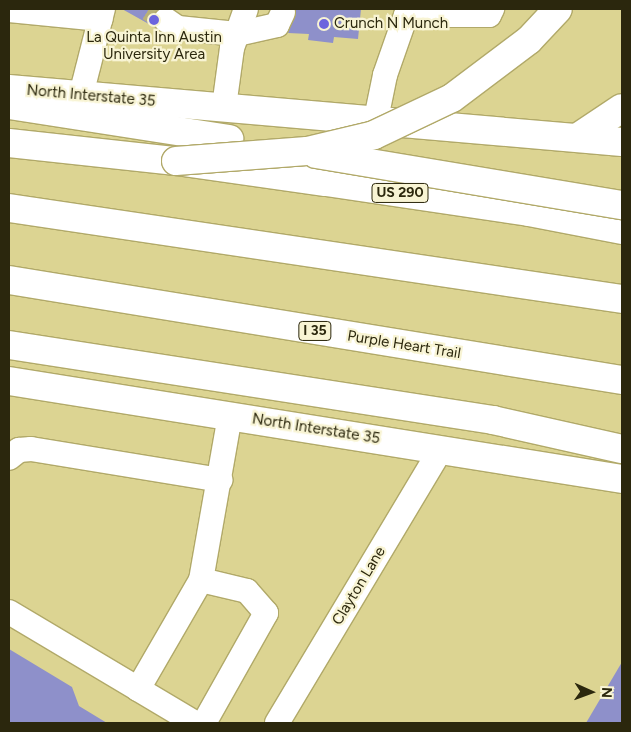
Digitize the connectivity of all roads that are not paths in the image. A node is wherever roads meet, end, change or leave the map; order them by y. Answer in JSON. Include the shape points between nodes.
{"nodes":[{"id":1,"x":246,"y":9,"type":"edge"},
{"id":2,"x":492,"y":9,"type":"edge"},
{"id":3,"x":558,"y":9,"type":"edge"},
{"id":4,"x":22,"y":10,"type":"edge"},
{"id":5,"x":406,"y":12,"type":"edge"},
{"id":6,"x":102,"y":14,"type":"edge"},
{"id":7,"x":277,"y":16,"type":"dead end"},
{"id":8,"x":166,"y":20,"type":"tunnel mouth"},
{"id":9,"x":237,"y":34,"type":"junction"},
{"id":10,"x":9,"y":89,"type":"edge"},
{"id":11,"x":81,"y":95,"type":"junction"},
{"id":12,"x":9,"y":105,"type":"edge"},
{"id":13,"x":224,"y":107,"type":"junction"},
{"id":14,"x":622,"y":108,"type":"edge"},
{"id":15,"x":376,"y":119,"type":"junction"},
{"id":16,"x":580,"y":136,"type":"junction"},
{"id":17,"x":622,"y":142,"type":"edge"},
{"id":18,"x":9,"y":143,"type":"edge"},
{"id":19,"x":176,"y":161,"type":"junction"},
{"id":20,"x":622,"y":206,"type":"edge"},
{"id":21,"x":9,"y":208,"type":"edge"},
{"id":22,"x":622,"y":230,"type":"edge"},
{"id":23,"x":9,"y":280,"type":"edge"},
{"id":24,"x":622,"y":299,"type":"edge"},
{"id":25,"x":9,"y":345,"type":"edge"},
{"id":26,"x":622,"y":380,"type":"edge"},
{"id":27,"x":9,"y":381,"type":"edge"},
{"id":28,"x":230,"y":416,"type":"junction"},
{"id":29,"x":441,"y":449,"type":"junction"},
{"id":30,"x":622,"y":449,"type":"edge"},
{"id":31,"x":9,"y":458,"type":"edge"},
{"id":32,"x":622,"y":479,"type":"edge"},
{"id":33,"x":220,"y":480,"type":"junction"},
{"id":34,"x":201,"y":580,"type":"junction"},
{"id":35,"x":9,"y":612,"type":"edge"},
{"id":36,"x":138,"y":689,"type":"junction"},
{"id":37,"x":195,"y":723,"type":"edge"},
{"id":38,"x":204,"y":723,"type":"edge"},
{"id":39,"x":277,"y":723,"type":"edge"}],
"edges":[{"from":1,"to":9,"type":"street"},
{"from":2,"to":5,"type":"street","via":[[489,15]]},
{"from":3,"to":19,"type":"main road","bridge":true,"via":[[529,40],[452,98],[374,135],[307,151]]},
{"from":4,"to":6,"type":"street"},
{"from":5,"to":15,"type":"street","via":[[385,75]]},
{"from":6,"to":11,"type":"street"},
{"from":7,"to":9,"type":"street"},
{"from":8,"to":9,"type":"street","via":[[178,28]]},
{"from":9,"to":13,"type":"street"},
{"from":10,"to":11,"type":"main road","name":"North Interstate 35"},
{"from":11,"to":13,"type":"main road","name":"North Interstate 35"},
{"from":12,"to":20,"type":"main road","bridge":true},
{"from":13,"to":15,"type":"main road","name":"North Interstate 35"},
{"from":14,"to":16,"type":"main road"},
{"from":15,"to":16,"type":"main road","name":"North Interstate 35"},
{"from":16,"to":17,"type":"main road","name":"North Interstate 35"},
{"from":18,"to":19,"type":"main road","number":"US 290"},
{"from":19,"to":22,"type":"main road","number":"US 290","bridge":true,"via":[[519,210]]},
{"from":21,"to":24,"type":"main road"},
{"from":23,"to":26,"type":"main road","name":"Purple Heart Trail","number":"I 35"},
{"from":25,"to":30,"type":"main road","via":[[494,420]]},
{"from":27,"to":28,"type":"main road","name":"North Interstate 35"},
{"from":28,"to":29,"type":"main road","name":"North Interstate 35"},
{"from":28,"to":33,"type":"street"},
{"from":29,"to":32,"type":"main road","name":"North Interstate 35"},
{"from":29,"to":39,"type":"street","name":"Clayton Lane"},
{"from":31,"to":33,"type":"street","via":[[19,450],[31,449]]},
{"from":33,"to":34,"type":"street"},
{"from":34,"to":36,"type":"street"},
{"from":34,"to":38,"type":"street","via":[[247,591],[266,613]]},
{"from":35,"to":36,"type":"street"},
{"from":36,"to":37,"type":"street"}]}
